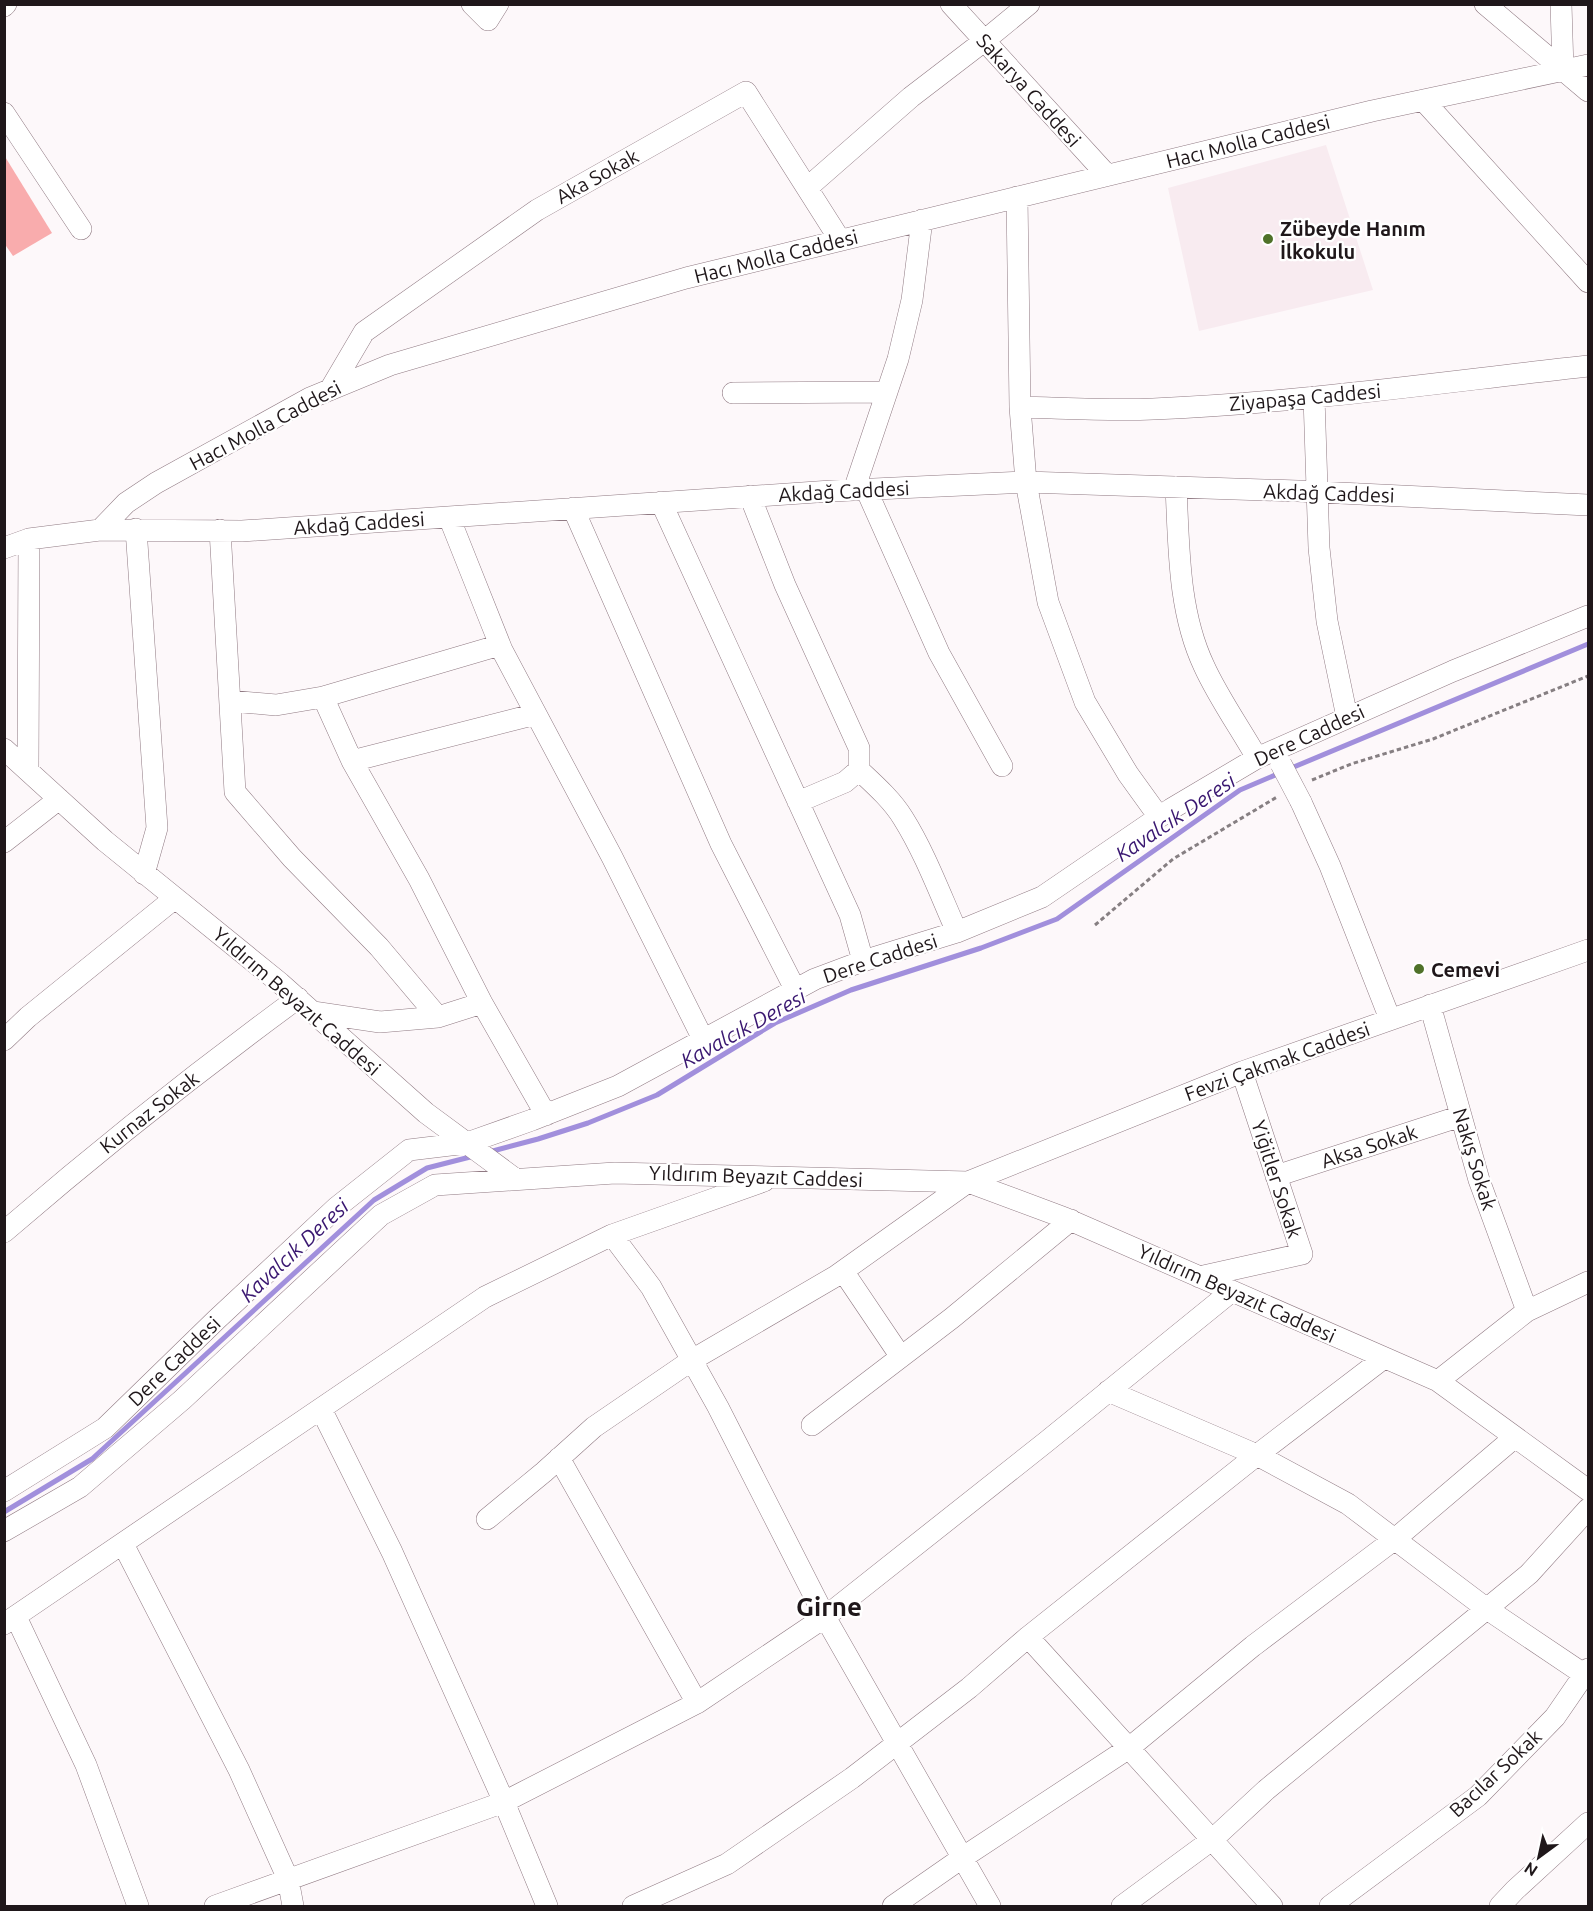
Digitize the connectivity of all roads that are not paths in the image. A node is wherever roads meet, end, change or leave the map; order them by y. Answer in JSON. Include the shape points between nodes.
{"nodes":[{"id":1,"x":472,"y":4,"type":"edge"},
{"id":2,"x":498,"y":4,"type":"edge"},
{"id":3,"x":951,"y":4,"type":"edge"},
{"id":4,"x":1029,"y":4,"type":"edge"},
{"id":5,"x":1485,"y":4,"type":"edge"},
{"id":6,"x":1561,"y":4,"type":"edge"},
{"id":7,"x":984,"y":41,"type":"junction"},
{"id":8,"x":1588,"y":65,"type":"edge"},
{"id":9,"x":1563,"y":70,"type":"junction"},
{"id":10,"x":1588,"y":91,"type":"edge"},
{"id":11,"x":1424,"y":99,"type":"junction"},
{"id":12,"x":4,"y":113,"type":"edge"},
{"id":13,"x":1107,"y":175,"type":"junction"},
{"id":14,"x":807,"y":188,"type":"junction"},
{"id":15,"x":1017,"y":197,"type":"junction"},
{"id":16,"x":922,"y":220,"type":"junction"},
{"id":17,"x":81,"y":229,"type":"dead end"},
{"id":18,"x":840,"y":240,"type":"junction"},
{"id":19,"x":1588,"y":282,"type":"edge"},
{"id":20,"x":1588,"y":366,"type":"edge"},
{"id":21,"x":331,"y":388,"type":"junction"},
{"id":22,"x":887,"y":392,"type":"junction"},
{"id":23,"x":733,"y":393,"type":"dead end"},
{"id":24,"x":1314,"y":397,"type":"junction"},
{"id":25,"x":1020,"y":407,"type":"junction"},
{"id":26,"x":1026,"y":482,"type":"junction"},
{"id":27,"x":1176,"y":487,"type":"junction"},
{"id":28,"x":860,"y":490,"type":"junction"},
{"id":29,"x":1317,"y":492,"type":"junction"},
{"id":30,"x":750,"y":496,"type":"junction"},
{"id":31,"x":661,"y":502,"type":"junction"},
{"id":32,"x":1588,"y":505,"type":"edge"},
{"id":33,"x":573,"y":508,"type":"junction"},
{"id":34,"x":449,"y":517,"type":"junction"},
{"id":35,"x":136,"y":529,"type":"junction"},
{"id":36,"x":100,"y":530,"type":"junction"},
{"id":37,"x":220,"y":530,"type":"junction"},
{"id":38,"x":29,"y":539,"type":"junction"},
{"id":39,"x":4,"y":548,"type":"edge"},
{"id":40,"x":1588,"y":616,"type":"edge"},
{"id":41,"x":500,"y":645,"type":"junction"},
{"id":42,"x":323,"y":697,"type":"junction"},
{"id":43,"x":231,"y":701,"type":"junction"},
{"id":44,"x":536,"y":714,"type":"junction"},
{"id":45,"x":1347,"y":717,"type":"junction"},
{"id":46,"x":4,"y":749,"type":"edge"},
{"id":47,"x":1271,"y":757,"type":"junction"},
{"id":48,"x":352,"y":762,"type":"junction"},
{"id":49,"x":1002,"y":766,"type":"dead end"},
{"id":50,"x":28,"y":770,"type":"junction"},
{"id":51,"x":859,"y":770,"type":"junction"},
{"id":52,"x":59,"y":799,"type":"junction"},
{"id":53,"x":798,"y":802,"type":"junction"},
{"id":54,"x":1159,"y":817,"type":"junction"},
{"id":55,"x":4,"y":842,"type":"edge"},
{"id":56,"x":144,"y":874,"type":"junction"},
{"id":57,"x":175,"y":898,"type":"junction"},
{"id":58,"x":957,"y":932,"type":"junction"},
{"id":59,"x":1588,"y":950,"type":"edge"},
{"id":60,"x":863,"y":961,"type":"junction"},
{"id":61,"x":795,"y":989,"type":"junction"},
{"id":62,"x":298,"y":998,"type":"junction"},
{"id":63,"x":482,"y":1003,"type":"junction"},
{"id":64,"x":1430,"y":1005,"type":"junction"},
{"id":65,"x":313,"y":1012,"type":"junction"},
{"id":66,"x":438,"y":1017,"type":"junction"},
{"id":67,"x":1390,"y":1019,"type":"junction"},
{"id":68,"x":704,"y":1039,"type":"junction"},
{"id":69,"x":4,"y":1040,"type":"edge"},
{"id":70,"x":1242,"y":1072,"type":"junction"},
{"id":71,"x":546,"y":1115,"type":"junction"},
{"id":72,"x":1461,"y":1116,"type":"junction"},
{"id":73,"x":467,"y":1143,"type":"junction"},
{"id":74,"x":1276,"y":1176,"type":"junction"},
{"id":75,"x":776,"y":1177,"type":"junction"},
{"id":76,"x":514,"y":1178,"type":"junction"},
{"id":77,"x":968,"y":1182,"type":"junction"},
{"id":78,"x":1071,"y":1221,"type":"junction"},
{"id":79,"x":4,"y":1232,"type":"edge"},
{"id":80,"x":612,"y":1235,"type":"junction"},
{"id":81,"x":843,"y":1271,"type":"junction"},
{"id":82,"x":1199,"y":1276,"type":"junction"},
{"id":83,"x":1588,"y":1282,"type":"edge"},
{"id":84,"x":1232,"y":1291,"type":"junction"},
{"id":85,"x":1527,"y":1311,"type":"junction"},
{"id":86,"x":901,"y":1358,"type":"junction"},
{"id":87,"x":1384,"y":1358,"type":"junction"},
{"id":88,"x":692,"y":1360,"type":"junction"},
{"id":89,"x":1438,"y":1381,"type":"junction"},
{"id":90,"x":1108,"y":1391,"type":"junction"},
{"id":91,"x":321,"y":1409,"type":"junction"},
{"id":92,"x":108,"y":1424,"type":"junction"},
{"id":93,"x":812,"y":1425,"type":"dead end"},
{"id":94,"x":1515,"y":1437,"type":"junction"},
{"id":95,"x":125,"y":1449,"type":"junction"},
{"id":96,"x":1257,"y":1455,"type":"junction"},
{"id":97,"x":559,"y":1458,"type":"junction"},
{"id":98,"x":1588,"y":1490,"type":"edge"},
{"id":99,"x":4,"y":1491,"type":"edge"},
{"id":100,"x":1588,"y":1509,"type":"edge"},
{"id":101,"x":487,"y":1519,"type":"dead end"},
{"id":102,"x":4,"y":1531,"type":"edge"},
{"id":103,"x":1395,"y":1539,"type":"junction"},
{"id":104,"x":123,"y":1544,"type":"junction"},
{"id":105,"x":1487,"y":1609,"type":"junction"},
{"id":106,"x":825,"y":1617,"type":"junction"},
{"id":107,"x":10,"y":1620,"type":"edge"},
{"id":108,"x":1028,"y":1637,"type":"junction"},
{"id":109,"x":1587,"y":1673,"type":"edge"},
{"id":110,"x":697,"y":1703,"type":"junction"},
{"id":111,"x":896,"y":1743,"type":"junction"},
{"id":112,"x":1129,"y":1748,"type":"junction"},
{"id":113,"x":504,"y":1802,"type":"junction"},
{"id":114,"x":1588,"y":1823,"type":"edge"},
{"id":115,"x":1213,"y":1839,"type":"junction"},
{"id":116,"x":962,"y":1858,"type":"junction"},
{"id":117,"x":288,"y":1879,"type":"junction"},
{"id":118,"x":138,"y":1906,"type":"edge"},
{"id":119,"x":215,"y":1906,"type":"edge"},
{"id":120,"x":293,"y":1906,"type":"edge"},
{"id":121,"x":547,"y":1906,"type":"edge"},
{"id":122,"x":633,"y":1906,"type":"edge"},
{"id":123,"x":893,"y":1906,"type":"edge"},
{"id":124,"x":990,"y":1906,"type":"edge"},
{"id":125,"x":1122,"y":1906,"type":"edge"},
{"id":126,"x":1272,"y":1906,"type":"edge"},
{"id":127,"x":1330,"y":1906,"type":"edge"},
{"id":128,"x":1500,"y":1906,"type":"edge"}],
"edges":[{"from":1,"to":2,"type":"street","via":[[489,20]]},
{"from":3,"to":7,"type":"street","name":"Sakarya Caddesi"},
{"from":4,"to":7,"type":"street"},
{"from":5,"to":9,"type":"street"},
{"from":6,"to":9,"type":"street"},
{"from":7,"to":13,"type":"street","name":"Sakarya Caddesi"},
{"from":7,"to":14,"type":"street","via":[[911,97]]},
{"from":8,"to":9,"type":"street","name":"Hacı Molla Caddesi"},
{"from":9,"to":10,"type":"street"},
{"from":9,"to":11,"type":"street","name":"Hacı Molla Caddesi"},
{"from":11,"to":13,"type":"street","name":"Hacı Molla Caddesi"},
{"from":11,"to":19,"type":"street"},
{"from":12,"to":17,"type":"street"},
{"from":13,"to":15,"type":"street","name":"Hacı Molla Caddesi"},
{"from":14,"to":18,"type":"street","name":"Aka Sokak"},
{"from":14,"to":21,"type":"street","name":"Aka Sokak","via":[[746,92],[537,210],[364,332]]},
{"from":15,"to":16,"type":"street","name":"Hacı Molla Caddesi"},
{"from":15,"to":25,"type":"street"},
{"from":16,"to":18,"type":"street","name":"Hacı Molla Caddesi"},
{"from":16,"to":22,"type":"street","via":[[912,300]]},
{"from":18,"to":21,"type":"street","name":"Hacı Molla Caddesi","via":[[686,278],[390,365]]},
{"from":20,"to":24,"type":"street","name":"Ziyapaşa Caddesi"},
{"from":21,"to":36,"type":"street","name":"Hacı Molla Caddesi","via":[[156,483],[126,503]]},
{"from":22,"to":23,"type":"street"},
{"from":22,"to":28,"type":"street"},
{"from":24,"to":25,"type":"street","name":"Ziyapaşa Caddesi","via":[[1151,409]]},
{"from":24,"to":29,"type":"street"},
{"from":25,"to":26,"type":"street"},
{"from":26,"to":27,"type":"street","name":"Akdağ Caddesi"},
{"from":26,"to":28,"type":"street","name":"Akdağ Caddesi"},
{"from":26,"to":54,"type":"street","via":[[1048,602],[1085,702]]},
{"from":27,"to":29,"type":"street","name":"Akdağ Caddesi"},
{"from":27,"to":47,"type":"street","via":[[1180,566],[1188,620],[1204,666]]},
{"from":28,"to":30,"type":"street","name":"Akdağ Caddesi"},
{"from":28,"to":49,"type":"street","via":[[939,653]]},
{"from":29,"to":32,"type":"street","name":"Akdağ Caddesi"},
{"from":29,"to":45,"type":"street","via":[[1328,621]]},
{"from":30,"to":31,"type":"street","name":"Akdağ Caddesi"},
{"from":30,"to":51,"type":"street","via":[[785,585],[859,748]]},
{"from":31,"to":33,"type":"street","name":"Akdağ Caddesi"},
{"from":31,"to":53,"type":"street"},
{"from":33,"to":34,"type":"street","name":"Akdağ Caddesi"},
{"from":33,"to":61,"type":"street","via":[[721,844]]},
{"from":34,"to":37,"type":"street","name":"Akdağ Caddesi"},
{"from":34,"to":41,"type":"street"},
{"from":35,"to":36,"type":"street","name":"Akdağ Caddesi"},
{"from":35,"to":37,"type":"street","name":"Akdağ Caddesi"},
{"from":35,"to":56,"type":"street","via":[[157,828]]},
{"from":36,"to":38,"type":"street"},
{"from":37,"to":43,"type":"street"},
{"from":38,"to":39,"type":"street"},
{"from":38,"to":50,"type":"street"},
{"from":40,"to":45,"type":"street","name":"Dere Caddesi"},
{"from":41,"to":42,"type":"street"},
{"from":41,"to":44,"type":"street"},
{"from":42,"to":43,"type":"street","via":[[276,705]]},
{"from":42,"to":48,"type":"street"},
{"from":43,"to":66,"type":"street","via":[[235,792],[292,858],[379,947]]},
{"from":44,"to":48,"type":"street"},
{"from":44,"to":68,"type":"street"},
{"from":45,"to":47,"type":"street","name":"Dere Caddesi"},
{"from":46,"to":50,"type":"street","name":"Yıldırım Beyazıt Caddesi"},
{"from":47,"to":54,"type":"street","name":"Dere Caddesi"},
{"from":47,"to":67,"type":"street","bridge":true,"via":[[1301,802]]},
{"from":48,"to":63,"type":"street"},
{"from":50,"to":52,"type":"street","name":"Yıldırım Beyazıt Caddesi"},
{"from":51,"to":53,"type":"street","via":[[845,782]]},
{"from":51,"to":58,"type":"street","via":[[903,817]]},
{"from":52,"to":55,"type":"street"},
{"from":52,"to":56,"type":"street","name":"Yıldırım Beyazıt Caddesi"},
{"from":53,"to":60,"type":"street","via":[[850,915]]},
{"from":54,"to":58,"type":"street","name":"Dere Caddesi","via":[[1042,897]]},
{"from":56,"to":57,"type":"street","name":"Yıldırım Beyazıt Caddesi"},
{"from":57,"to":62,"type":"street","name":"Yıldırım Beyazıt Caddesi"},
{"from":57,"to":69,"type":"street"},
{"from":58,"to":60,"type":"street","name":"Dere Caddesi"},
{"from":59,"to":64,"type":"street","name":"Fevzi Çakmak Caddesi"},
{"from":60,"to":61,"type":"street","name":"Dere Caddesi"},
{"from":61,"to":68,"type":"street","name":"Dere Caddesi"},
{"from":62,"to":65,"type":"street","name":"Yıldırım Beyazıt Caddesi"},
{"from":62,"to":79,"type":"street","name":"Kurnaz Sokak","via":[[88,1160]]},
{"from":63,"to":66,"type":"street"},
{"from":63,"to":71,"type":"street"},
{"from":64,"to":67,"type":"street","name":"Fevzi Çakmak Caddesi"},
{"from":64,"to":72,"type":"street","name":"Nakış Sokak"},
{"from":65,"to":66,"type":"street","via":[[380,1022]]},
{"from":65,"to":73,"type":"street","name":"Yıldırım Beyazıt Caddesi","via":[[426,1113]]},
{"from":67,"to":70,"type":"street","name":"Fevzi Çakmak Caddesi"},
{"from":68,"to":71,"type":"street","name":"Dere Caddesi","via":[[618,1086]]},
{"from":70,"to":74,"type":"street","name":"Yiğitler Sokak"},
{"from":70,"to":77,"type":"street","name":"Fevzi Çakmak Caddesi"},
{"from":71,"to":73,"type":"street","name":"Dere Caddesi"},
{"from":72,"to":74,"type":"street","name":"Aksa Sokak"},
{"from":72,"to":85,"type":"street","name":"Nakış Sokak","via":[[1479,1179]]},
{"from":73,"to":76,"type":"street","name":"Yıldırım Beyazıt Caddesi"},
{"from":73,"to":92,"type":"street","name":"Dere Caddesi","via":[[410,1150],[337,1207]]},
{"from":74,"to":82,"type":"street","name":"Yiğitler Sokak","via":[[1302,1254]]},
{"from":75,"to":76,"type":"street","name":"Yıldırım Beyazıt Caddesi","via":[[615,1173]]},
{"from":75,"to":77,"type":"street","name":"Yıldırım Beyazıt Caddesi"},
{"from":75,"to":80,"type":"street"},
{"from":76,"to":95,"type":"street","name":"Dere Caddesi","via":[[435,1185],[381,1215]]},
{"from":77,"to":78,"type":"street","name":"Yıldırım Beyazıt Caddesi"},
{"from":77,"to":81,"type":"street"},
{"from":78,"to":82,"type":"street","name":"Yıldırım Beyazıt Caddesi"},
{"from":78,"to":86,"type":"street"},
{"from":80,"to":88,"type":"street","via":[[651,1287]]},
{"from":80,"to":91,"type":"street","via":[[485,1296]]},
{"from":81,"to":86,"type":"street"},
{"from":81,"to":88,"type":"street"},
{"from":82,"to":84,"type":"street","name":"Yıldırım Beyazıt Caddesi"},
{"from":83,"to":85,"type":"street"},
{"from":84,"to":87,"type":"street","name":"Yıldırım Beyazıt Caddesi"},
{"from":84,"to":90,"type":"street"},
{"from":85,"to":89,"type":"street"},
{"from":86,"to":93,"type":"street"},
{"from":87,"to":89,"type":"street","name":"Yıldırım Beyazıt Caddesi"},
{"from":87,"to":96,"type":"street"},
{"from":88,"to":97,"type":"street","via":[[594,1427]]},
{"from":88,"to":106,"type":"street"},
{"from":89,"to":94,"type":"street","name":"Yıldırım Beyazıt Caddesi"},
{"from":90,"to":96,"type":"street"},
{"from":90,"to":106,"type":"street"},
{"from":91,"to":104,"type":"street"},
{"from":91,"to":113,"type":"street","via":[[392,1552]]},
{"from":92,"to":95,"type":"street"},
{"from":92,"to":99,"type":"street","name":"Dere Caddesi"},
{"from":94,"to":98,"type":"street","name":"Yıldırım Beyazıt Caddesi"},
{"from":94,"to":103,"type":"street"},
{"from":95,"to":102,"type":"street","name":"Dere Caddesi","via":[[80,1487]]},
{"from":96,"to":103,"type":"street","via":[[1348,1504]]},
{"from":96,"to":108,"type":"street"},
{"from":97,"to":101,"type":"street"},
{"from":97,"to":110,"type":"street"},
{"from":100,"to":105,"type":"street","via":[[1529,1574]]},
{"from":103,"to":105,"type":"street"},
{"from":103,"to":112,"type":"street","via":[[1253,1646]]},
{"from":104,"to":107,"type":"street"},
{"from":104,"to":117,"type":"street","via":[[239,1770]]},
{"from":105,"to":109,"type":"street"},
{"from":105,"to":115,"type":"street","via":[[1266,1790]]},
{"from":106,"to":110,"type":"street"},
{"from":106,"to":111,"type":"street"},
{"from":107,"to":118,"type":"street","via":[[86,1765]]},
{"from":108,"to":111,"type":"street"},
{"from":108,"to":112,"type":"street"},
{"from":109,"to":127,"type":"street","name":"Bacılar Sokak","via":[[1555,1717],[1478,1796]]},
{"from":110,"to":113,"type":"street"},
{"from":111,"to":116,"type":"street"},
{"from":111,"to":122,"type":"street","via":[[727,1864]]},
{"from":112,"to":115,"type":"street"},
{"from":112,"to":116,"type":"street"},
{"from":113,"to":117,"type":"street"},
{"from":113,"to":121,"type":"street"},
{"from":114,"to":128,"type":"street"},
{"from":115,"to":125,"type":"street"},
{"from":115,"to":126,"type":"street"},
{"from":116,"to":123,"type":"street"},
{"from":116,"to":124,"type":"street"},
{"from":117,"to":119,"type":"street"},
{"from":117,"to":120,"type":"street"}]}
